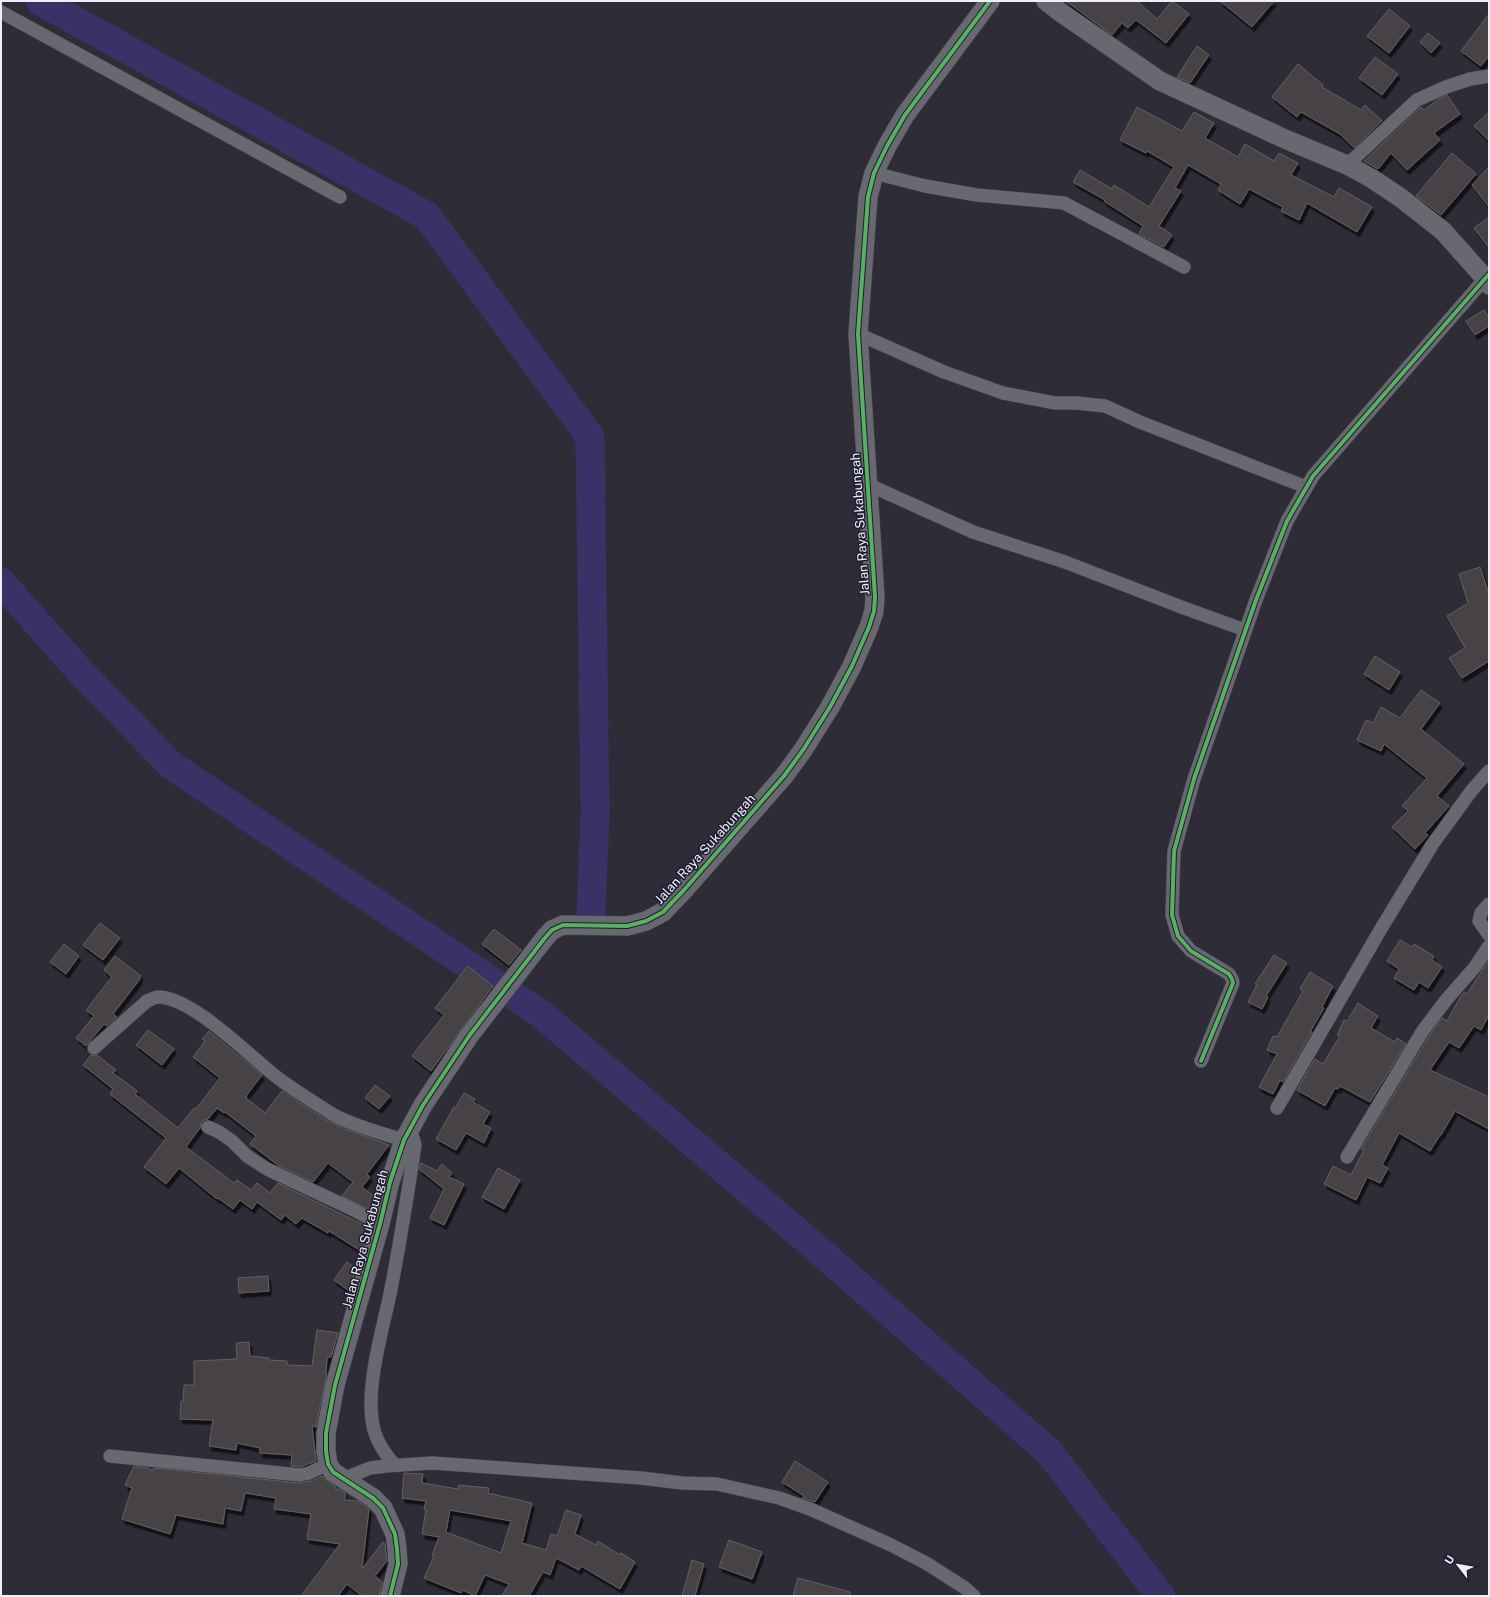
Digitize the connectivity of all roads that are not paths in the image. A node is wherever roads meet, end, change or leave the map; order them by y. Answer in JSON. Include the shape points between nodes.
{"nodes":[{"id":1,"x":990,"y":1,"type":"edge"},
{"id":2,"x":1046,"y":1,"type":"edge"},
{"id":3,"x":1,"y":12,"type":"edge"},
{"id":4,"x":1489,"y":76,"type":"edge"},
{"id":5,"x":1347,"y":165,"type":"junction"},
{"id":6,"x":874,"y":173,"type":"junction"},
{"id":7,"x":340,"y":197,"type":"dead end"},
{"id":8,"x":1184,"y":267,"type":"dead end"},
{"id":9,"x":1487,"y":279,"type":"edge"},
{"id":10,"x":858,"y":334,"type":"junction"},
{"id":11,"x":867,"y":484,"type":"junction"},
{"id":12,"x":1306,"y":487,"type":"junction"},
{"id":13,"x":1246,"y":630,"type":"junction"},
{"id":14,"x":1489,"y":771,"type":"edge"},
{"id":15,"x":1489,"y":904,"type":"edge"},
{"id":16,"x":1489,"y":935,"type":"edge"},
{"id":17,"x":1489,"y":946,"type":"edge"},
{"id":18,"x":94,"y":1048,"type":"dead end"},
{"id":19,"x":1201,"y":1061,"type":"dead end"},
{"id":20,"x":1277,"y":1108,"type":"dead end"},
{"id":21,"x":208,"y":1127,"type":"dead end"},
{"id":22,"x":406,"y":1136,"type":"junction"},
{"id":23,"x":1347,"y":1158,"type":"dead end"},
{"id":24,"x":380,"y":1224,"type":"junction"},
{"id":25,"x":110,"y":1456,"type":"dead end"},
{"id":26,"x":328,"y":1464,"type":"junction"},
{"id":27,"x":395,"y":1465,"type":"junction"},
{"id":28,"x":343,"y":1479,"type":"junction"},
{"id":29,"x":390,"y":1596,"type":"edge"},
{"id":30,"x":974,"y":1596,"type":"edge"}],
"edges":[{"from":1,"to":6,"type":"street","name":"Jalan Raya Sukabungah","via":[[905,115]]},
{"from":2,"to":5,"type":"street","via":[[1160,81]]},
{"from":3,"to":7,"type":"street"},
{"from":4,"to":5,"type":"street","via":[[1446,87],[1417,100]]},
{"from":5,"to":9,"type":"street","via":[[1401,198],[1443,231]]},
{"from":6,"to":8,"type":"street","via":[[925,186],[977,195],[1064,203]]},
{"from":6,"to":10,"type":"street","name":"Jalan Raya Sukabungah","via":[[866,212]]},
{"from":9,"to":12,"type":"street","via":[[1322,465]]},
{"from":10,"to":11,"type":"street","name":"Jalan Raya Sukabungah"},
{"from":10,"to":12,"type":"street","via":[[944,372],[1003,393],[1055,403],[1105,406]]},
{"from":11,"to":13,"type":"street","via":[[972,532],[1066,562]]},
{"from":11,"to":22,"type":"street","name":"Jalan Raya Sukabungah","via":[[874,611],[852,666],[803,750],[784,776],[663,912],[646,921],[627,926],[563,925],[552,930],[469,1036],[423,1105]]},
{"from":12,"to":13,"type":"street","via":[[1287,521]]},
{"from":13,"to":19,"type":"street","via":[[1194,779],[1174,851],[1172,915],[1178,936],[1191,951],[1229,974],[1233,983]]},
{"from":14,"to":20,"type":"street","via":[[1432,845]]},
{"from":15,"to":16,"type":"street","via":[[1481,913],[1479,921]]},
{"from":17,"to":23,"type":"street","via":[[1422,1032]]},
{"from":18,"to":22,"type":"street","via":[[147,1001],[157,997],[170,999],[191,1009],[235,1041],[278,1078],[334,1115],[375,1132]]},
{"from":21,"to":24,"type":"street","via":[[232,1141],[247,1156],[267,1169]]},
{"from":22,"to":24,"type":"street","name":"Jalan Raya Sukabungah","via":[[390,1182]]},
{"from":22,"to":27,"type":"street","via":[[413,1138],[415,1146],[400,1245],[371,1394],[376,1439]]},
{"from":24,"to":26,"type":"street","name":"Jalan Raya Sukabungah","via":[[336,1385],[326,1433]]},
{"from":25,"to":26,"type":"street","via":[[300,1475]]},
{"from":26,"to":28,"type":"street","via":[[333,1472]]},
{"from":27,"to":28,"type":"street","via":[[370,1468]]},
{"from":27,"to":30,"type":"street","via":[[432,1463],[561,1472],[717,1484],[758,1492],[810,1509],[890,1544]]},
{"from":28,"to":29,"type":"street","via":[[373,1498],[382,1508],[395,1534],[398,1564]]}]}
